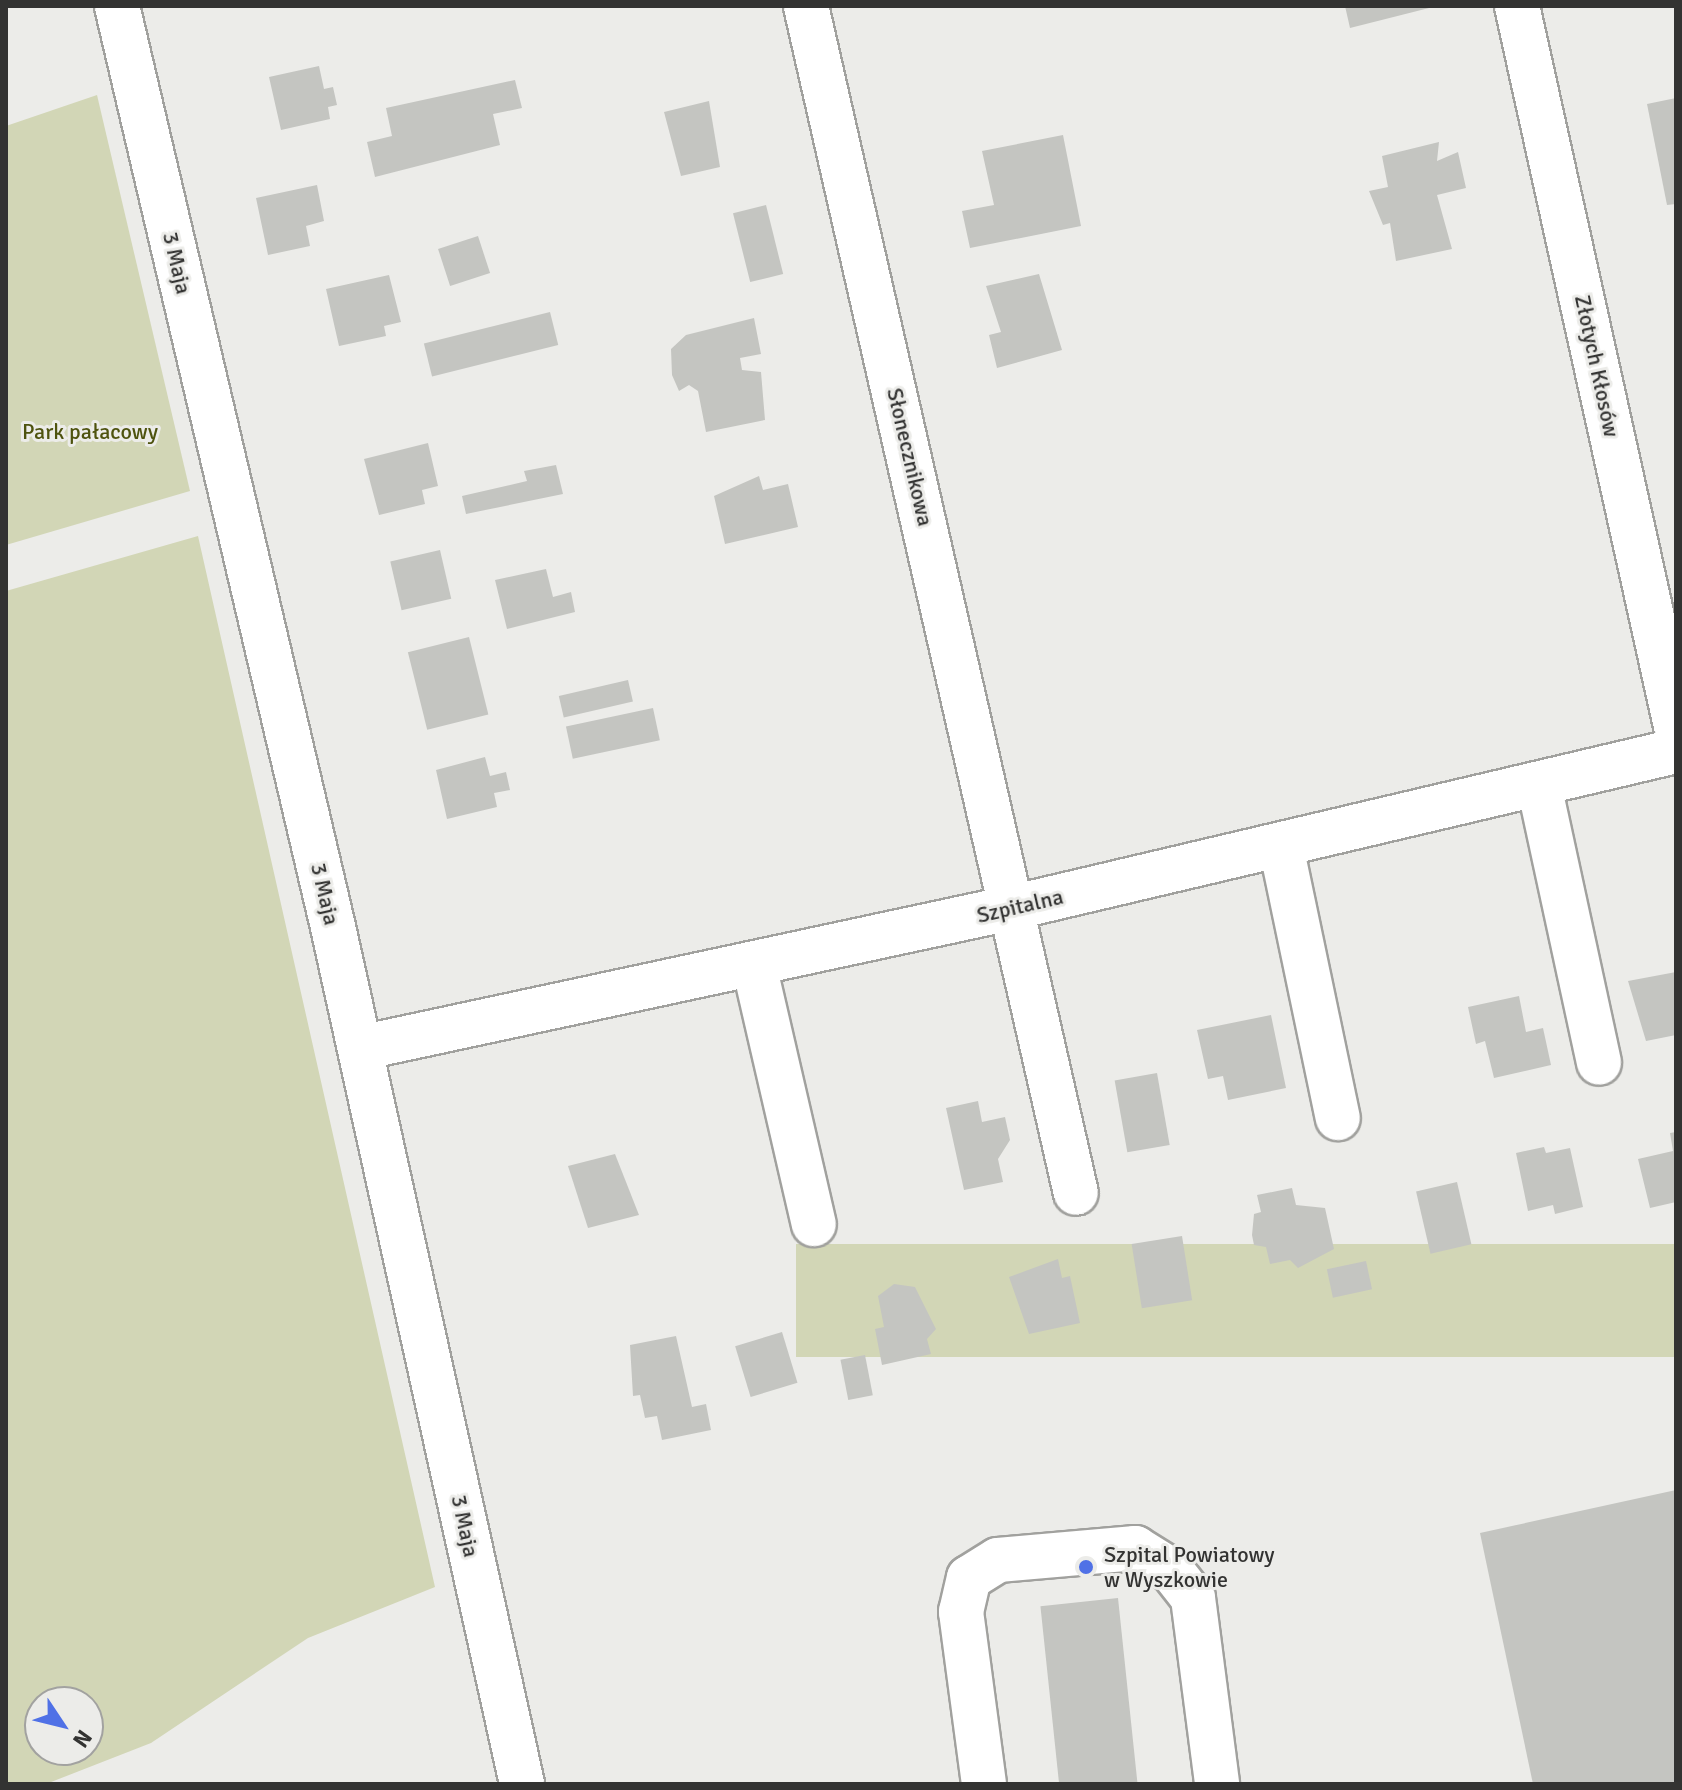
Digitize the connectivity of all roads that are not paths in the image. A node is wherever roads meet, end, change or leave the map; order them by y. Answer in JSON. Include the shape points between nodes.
{"nodes":[{"id":1,"x":117,"y":6,"type":"edge"},
{"id":2,"x":806,"y":6,"type":"edge"},
{"id":3,"x":1517,"y":6,"type":"edge"},
{"id":4,"x":1676,"y":726,"type":"edge"},
{"id":5,"x":1676,"y":751,"type":"edge"},
{"id":6,"x":1539,"y":785,"type":"junction"},
{"id":7,"x":1281,"y":846,"type":"junction"},
{"id":8,"x":1015,"y":907,"type":"junction"},
{"id":9,"x":754,"y":965,"type":"junction"},
{"id":10,"x":360,"y":1048,"type":"junction"},
{"id":11,"x":1599,"y":1063,"type":"dead end"},
{"id":12,"x":1338,"y":1118,"type":"dead end"},
{"id":13,"x":1076,"y":1193,"type":"dead end"},
{"id":14,"x":814,"y":1224,"type":"dead end"},
{"id":15,"x":522,"y":1784,"type":"edge"},
{"id":16,"x":984,"y":1784,"type":"edge"},
{"id":17,"x":1217,"y":1784,"type":"edge"}],
"edges":[{"from":1,"to":10,"type":"street","name":"3 Maja"},
{"from":2,"to":8,"type":"street","name":"Słonecznikowa"},
{"from":3,"to":4,"type":"street","name":"Złotych Kłosów"},
{"from":5,"to":6,"type":"street","name":"Szpitalna"},
{"from":6,"to":7,"type":"street","name":"Szpitalna"},
{"from":6,"to":11,"type":"street"},
{"from":7,"to":8,"type":"street","name":"Szpitalna"},
{"from":7,"to":12,"type":"street"},
{"from":8,"to":9,"type":"street","name":"Szpitalna"},
{"from":8,"to":13,"type":"street","name":"Słonecznikowa"},
{"from":9,"to":10,"type":"street","name":"Szpitalna"},
{"from":9,"to":14,"type":"street"},
{"from":10,"to":15,"type":"street","name":"3 Maja"},
{"from":16,"to":17,"type":"street","via":[[961,1612],[969,1578],[998,1560],[1135,1548],[1172,1571],[1193,1598]]}]}
